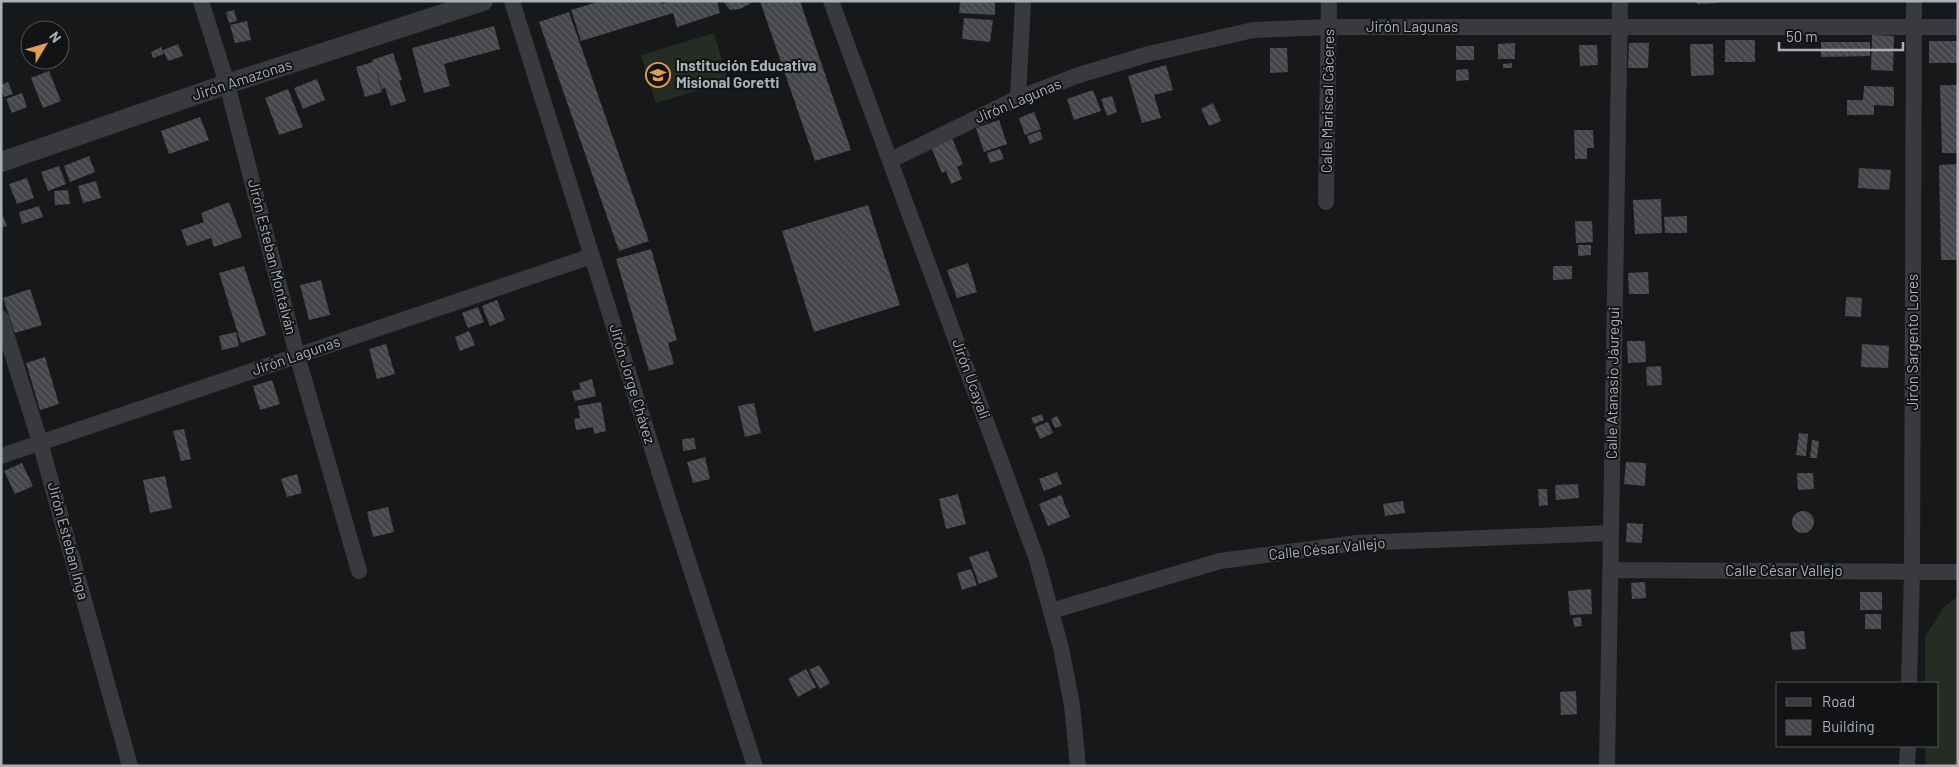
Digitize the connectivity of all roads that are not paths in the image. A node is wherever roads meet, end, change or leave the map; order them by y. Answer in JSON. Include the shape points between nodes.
{"nodes":[{"id":1,"x":201,"y":1,"type":"edge"},
{"id":2,"x":483,"y":1,"type":"edge"},
{"id":3,"x":512,"y":1,"type":"edge"},
{"id":4,"x":831,"y":1,"type":"edge"},
{"id":5,"x":1023,"y":1,"type":"edge"},
{"id":6,"x":1330,"y":1,"type":"edge"},
{"id":7,"x":1620,"y":1,"type":"edge"},
{"id":8,"x":1914,"y":1,"type":"edge"},
{"id":9,"x":1620,"y":26,"type":"junction"},
{"id":10,"x":1330,"y":27,"type":"junction"},
{"id":11,"x":1958,"y":27,"type":"edge"},
{"id":12,"x":1914,"y":28,"type":"junction"},
{"id":13,"x":227,"y":84,"type":"junction"},
{"id":14,"x":1018,"y":98,"type":"junction"},
{"id":15,"x":891,"y":160,"type":"junction"},
{"id":16,"x":1,"y":162,"type":"edge"},
{"id":17,"x":1326,"y":202,"type":"dead end"},
{"id":18,"x":592,"y":256,"type":"junction"},
{"id":19,"x":1,"y":318,"type":"edge"},
{"id":20,"x":297,"y":355,"type":"junction"},
{"id":21,"x":40,"y":442,"type":"junction"},
{"id":22,"x":1,"y":456,"type":"edge"},
{"id":23,"x":1610,"y":533,"type":"junction"},
{"id":24,"x":359,"y":570,"type":"dead end"},
{"id":25,"x":1610,"y":570,"type":"junction"},
{"id":26,"x":1912,"y":572,"type":"junction"},
{"id":27,"x":1958,"y":572,"type":"edge"},
{"id":28,"x":1051,"y":611,"type":"junction"},
{"id":29,"x":1909,"y":682,"type":"edge"},
{"id":30,"x":1908,"y":747,"type":"edge"},
{"id":31,"x":130,"y":766,"type":"edge"},
{"id":32,"x":755,"y":766,"type":"edge"},
{"id":33,"x":1078,"y":766,"type":"edge"},
{"id":34,"x":1607,"y":766,"type":"edge"},
{"id":35,"x":1907,"y":766,"type":"edge"}],
"edges":[{"from":1,"to":13,"type":"street","name":"Jirón Esteban Montalván"},
{"from":2,"to":13,"type":"street","name":"Jirón Amazonas"},
{"from":3,"to":18,"type":"street","name":"Jirón Jorge Chávez"},
{"from":4,"to":15,"type":"street","name":"Jirón Ucayali"},
{"from":5,"to":14,"type":"street"},
{"from":6,"to":10,"type":"street","name":"Calle Mariscal Cáceres"},
{"from":7,"to":9,"type":"street","name":"Calle Atanasio Jáuregui"},
{"from":8,"to":12,"type":"street","name":"Jirón Sargento Lores"},
{"from":9,"to":10,"type":"street","name":"Jirón Lagunas"},
{"from":9,"to":12,"type":"street","name":"Jirón Lagunas"},
{"from":9,"to":23,"type":"street","name":"Calle Atanasio Jáuregui"},
{"from":10,"to":14,"type":"street","name":"Jirón Lagunas","via":[[1253,30],[1206,40],[1149,54]]},
{"from":10,"to":17,"type":"street","name":"Calle Mariscal Cáceres"},
{"from":11,"to":12,"type":"street","name":"Jirón Lagunas"},
{"from":12,"to":26,"type":"street","name":"Jirón Sargento Lores"},
{"from":13,"to":16,"type":"street","name":"Jirón Amazonas"},
{"from":13,"to":20,"type":"street","name":"Jirón Esteban Montalván"},
{"from":14,"to":15,"type":"street","name":"Jirón Lagunas"},
{"from":15,"to":28,"type":"street","name":"Jirón Ucayali","via":[[1036,557]]},
{"from":18,"to":20,"type":"street","name":"Jirón Lagunas"},
{"from":18,"to":32,"type":"street","name":"Jirón Jorge Chávez"},
{"from":19,"to":21,"type":"street","name":"Jirón Esteban Inga"},
{"from":20,"to":21,"type":"street","name":"Jirón Lagunas"},
{"from":20,"to":24,"type":"street","name":"Jirón Esteban Montalván"},
{"from":21,"to":22,"type":"street","name":"Jirón Lagunas"},
{"from":21,"to":31,"type":"street","name":"Jirón Esteban Inga"},
{"from":23,"to":25,"type":"street","name":"Calle Atanasio Jáuregui"},
{"from":23,"to":28,"type":"street","name":"Calle César Vallejo","via":[[1357,544],[1220,561]]},
{"from":25,"to":26,"type":"street","name":"Calle César Vallejo"},
{"from":25,"to":34,"type":"street","name":"Calle Atanasio Jáuregui"},
{"from":26,"to":27,"type":"street","name":"Calle César Vallejo"},
{"from":26,"to":29,"type":"street","name":"Jirón Sargento Lores"},
{"from":28,"to":33,"type":"street","name":"Jirón Ucayali","via":[[1072,705]]},
{"from":30,"to":35,"type":"street"}]}
